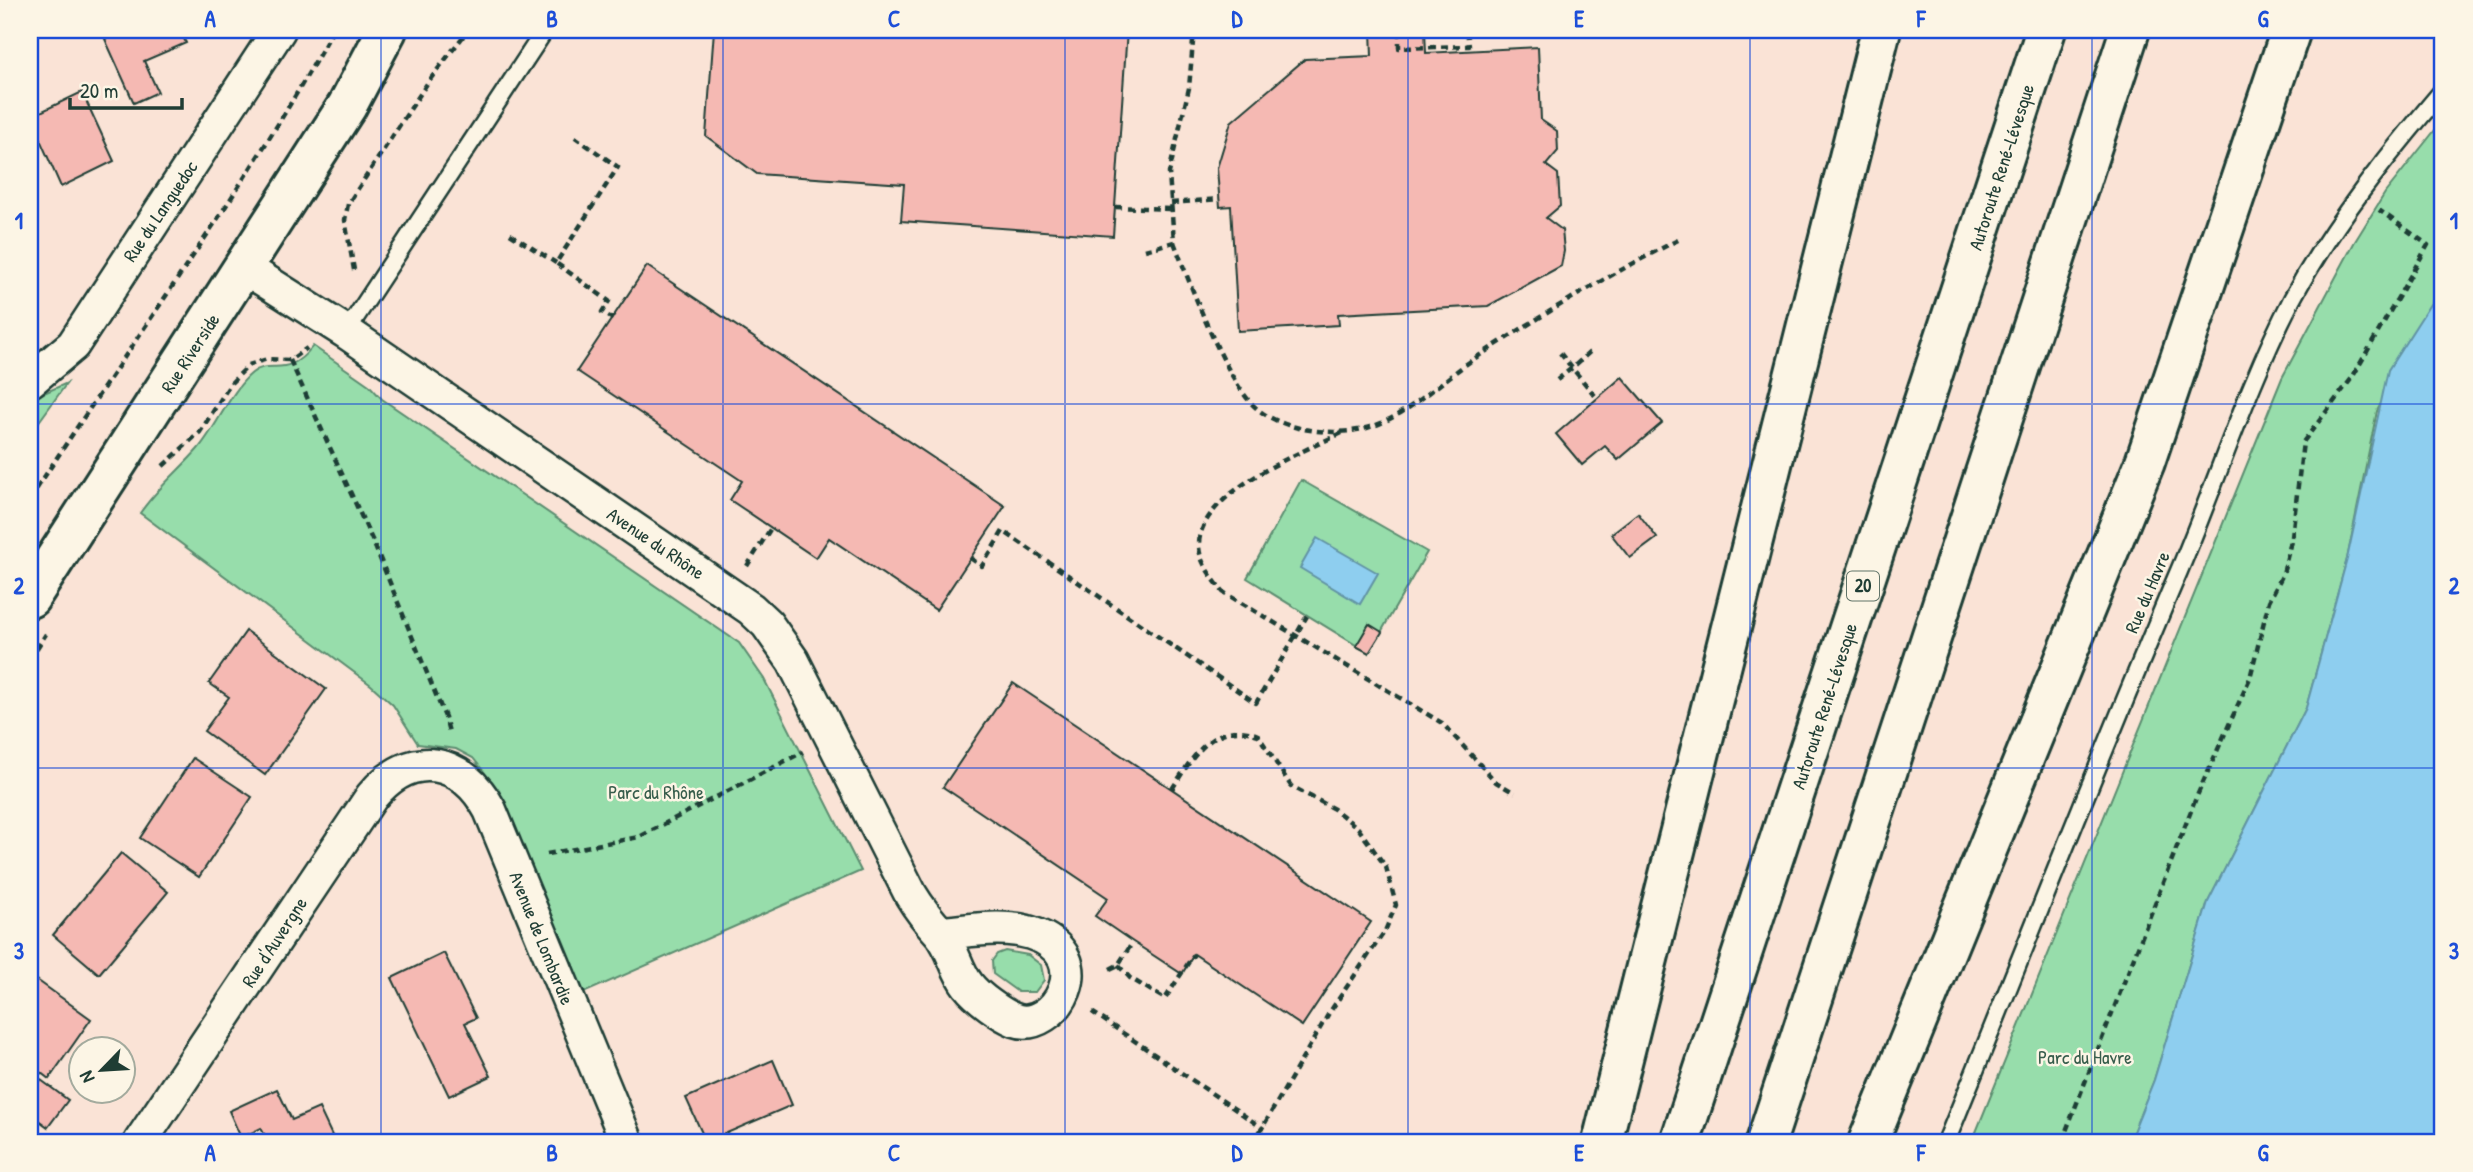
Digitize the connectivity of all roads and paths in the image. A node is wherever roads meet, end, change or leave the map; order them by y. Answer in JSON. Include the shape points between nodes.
{"nodes":[{"id":1,"x":279,"y":30,"type":"edge"},
{"id":2,"x":332,"y":30,"type":"edge"},
{"id":3,"x":387,"y":30,"type":"edge"},
{"id":4,"x":416,"y":30,"type":"edge"},
{"id":5,"x":468,"y":30,"type":"edge"},
{"id":6,"x":545,"y":30,"type":"edge"},
{"id":7,"x":1194,"y":30,"type":"edge"},
{"id":8,"x":1399,"y":30,"type":"edge"},
{"id":9,"x":1467,"y":30,"type":"edge"},
{"id":10,"x":1881,"y":30,"type":"edge"},
{"id":11,"x":2046,"y":30,"type":"edge"},
{"id":12,"x":2130,"y":30,"type":"edge"},
{"id":13,"x":2291,"y":30,"type":"edge"},
{"id":14,"x":2443,"y":90,"type":"edge"},
{"id":15,"x":347,"y":106,"type":"junction"},
{"id":16,"x":575,"y":137,"type":"dead end"},
{"id":17,"x":1220,"y":199,"type":"dead end"},
{"id":18,"x":1172,"y":206,"type":"junction"},
{"id":19,"x":1115,"y":207,"type":"dead end"},
{"id":20,"x":2376,"y":207,"type":"dead end"},
{"id":21,"x":510,"y":234,"type":"dead end"},
{"id":22,"x":1680,"y":239,"type":"dead end"},
{"id":23,"x":1174,"y":242,"type":"junction"},
{"id":24,"x":1145,"y":250,"type":"dead end"},
{"id":25,"x":556,"y":263,"type":"junction"},
{"id":26,"x":245,"y":268,"type":"junction"},
{"id":27,"x":353,"y":280,"type":"dead end"},
{"id":28,"x":612,"y":319,"type":"dead end"},
{"id":29,"x":346,"y":332,"type":"junction"},
{"id":30,"x":313,"y":341,"type":"dead end"},
{"id":31,"x":1591,"y":351,"type":"dead end"},
{"id":32,"x":1560,"y":353,"type":"dead end"},
{"id":33,"x":290,"y":360,"type":"junction"},
{"id":34,"x":1572,"y":368,"type":"junction"},
{"id":35,"x":1557,"y":380,"type":"dead end"},
{"id":36,"x":30,"y":381,"type":"edge"},
{"id":37,"x":1598,"y":398,"type":"dead end"},
{"id":38,"x":1345,"y":431,"type":"junction"},
{"id":39,"x":156,"y":473,"type":"dead end"},
{"id":40,"x":30,"y":499,"type":"edge"},
{"id":41,"x":771,"y":528,"type":"dead end"},
{"id":42,"x":970,"y":558,"type":"dead end"},
{"id":43,"x":749,"y":563,"type":"dead end"},
{"id":44,"x":40,"y":612,"type":"edge"},
{"id":45,"x":1307,"y":616,"type":"dead end"},
{"id":46,"x":1296,"y":635,"type":"junction"},
{"id":47,"x":30,"y":659,"type":"edge"},
{"id":48,"x":450,"y":739,"type":"dead end"},
{"id":49,"x":802,"y":753,"type":"dead end"},
{"id":50,"x":427,"y":765,"type":"joint"},
{"id":51,"x":1172,"y":789,"type":"dead end"},
{"id":52,"x":1515,"y":793,"type":"dead end"},
{"id":53,"x":534,"y":856,"type":"dead end"},
{"id":54,"x":940,"y":933,"type":"dead end"},
{"id":55,"x":1133,"y":942,"type":"dead end"},
{"id":56,"x":1195,"y":954,"type":"dead end"},
{"id":57,"x":1118,"y":965,"type":"junction"},
{"id":58,"x":1110,"y":970,"type":"dead end"},
{"id":59,"x":1088,"y":1009,"type":"dead end"},
{"id":60,"x":1264,"y":1129,"type":"junction"},
{"id":61,"x":140,"y":1142,"type":"edge"},
{"id":62,"x":626,"y":1142,"type":"edge"},
{"id":63,"x":1254,"y":1142,"type":"edge"},
{"id":64,"x":1602,"y":1142,"type":"edge"},
{"id":65,"x":1680,"y":1142,"type":"edge"},
{"id":66,"x":1766,"y":1142,"type":"edge"},
{"id":67,"x":1868,"y":1142,"type":"edge"},
{"id":68,"x":1946,"y":1142,"type":"edge"},
{"id":69,"x":2067,"y":1142,"type":"edge"}],
"edges":[{"from":1,"to":36,"type":"street","name":"Rue du Languedoc","via":[[73,345]]},
{"from":2,"to":40,"type":"path","via":[[230,201]]},
{"from":3,"to":15,"type":"main road","name":"Rue Riverside"},
{"from":4,"to":15,"type":"main road","name":"Rue Riverside"},
{"from":5,"to":27,"type":"path","via":[[348,204],[345,220]]},
{"from":6,"to":29,"type":"lane"},
{"from":7,"to":18,"type":"path","via":[[1189,88],[1169,173]]},
{"from":8,"to":9,"type":"path","via":[[1399,48],[1469,46]]},
{"from":10,"to":64,"type":"main road"},
{"from":11,"to":65,"type":"main road","name":"Autoroute René-Lévesque","number":"20"},
{"from":12,"to":66,"type":"main road"},
{"from":13,"to":67,"type":"main road","via":[[2145,462]]},
{"from":14,"to":68,"type":"lane","name":"Rue du Havre","via":[[2334,231],[2267,351]]},
{"from":15,"to":26,"type":"main road","name":"Rue Riverside"},
{"from":16,"to":25,"type":"path","via":[[618,167]]},
{"from":17,"to":18,"type":"path"},
{"from":18,"to":19,"type":"path"},
{"from":18,"to":23,"type":"path"},
{"from":20,"to":69,"type":"path","via":[[2428,245],[2352,378],[2303,442],[2292,537],[2266,611],[2250,678],[2192,810],[2066,1131]]},
{"from":21,"to":25,"type":"path"},
{"from":22,"to":38,"type":"path","via":[[1473,360],[1386,420]]},
{"from":23,"to":24,"type":"path"},
{"from":23,"to":38,"type":"path","via":[[1204,315],[1251,403],[1284,423]]},
{"from":25,"to":28,"type":"path","via":[[609,301],[602,312]]},
{"from":26,"to":29,"type":"street","name":"Avenue du Rhône"},
{"from":26,"to":44,"type":"main road","name":"Rue Riverside"},
{"from":29,"to":54,"type":"street","name":"Avenue du Rhône","via":[[731,594],[767,624],[793,661],[911,895]]},
{"from":30,"to":33,"type":"path"},
{"from":31,"to":34,"type":"path"},
{"from":32,"to":34,"type":"path"},
{"from":33,"to":39,"type":"path","via":[[267,359],[249,365],[231,383],[200,432]]},
{"from":33,"to":48,"type":"path","via":[[374,544]]},
{"from":34,"to":35,"type":"path"},
{"from":34,"to":37,"type":"path"},
{"from":38,"to":46,"type":"path","via":[[1228,495],[1201,529],[1202,562],[1223,592]]},
{"from":41,"to":43,"type":"path"},
{"from":42,"to":46,"type":"path","via":[[982,566],[1003,531],[1256,703]]},
{"from":44,"to":47,"type":"path"},
{"from":45,"to":46,"type":"path"},
{"from":46,"to":52,"type":"path","via":[[1442,723],[1496,782]]},
{"from":49,"to":53,"type":"path","via":[[639,837]]},
{"from":50,"to":61,"type":"street","name":"Rue d'Auvergne","via":[[395,775],[372,796]]},
{"from":50,"to":62,"type":"street","name":"Avenue de Lombardie","via":[[460,772],[490,810]]},
{"from":51,"to":60,"type":"path","via":[[1194,755],[1219,734],[1233,730],[1258,735],[1292,786],[1335,809],[1358,828],[1387,866],[1394,888],[1393,916],[1329,1013]]},
{"from":55,"to":57,"type":"path"},
{"from":56,"to":57,"type":"path","via":[[1165,999]]},
{"from":57,"to":58,"type":"path"},
{"from":59,"to":60,"type":"path"},
{"from":60,"to":63,"type":"path"}]}
